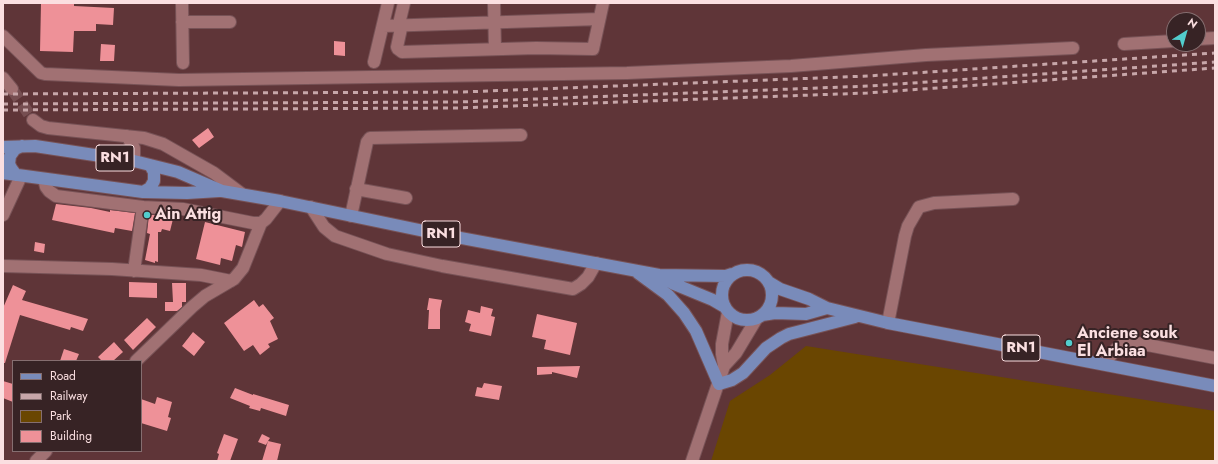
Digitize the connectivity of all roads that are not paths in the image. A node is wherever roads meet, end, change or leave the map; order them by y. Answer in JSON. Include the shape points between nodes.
{"nodes":[{"id":1,"x":182,"y":3,"type":"edge"},
{"id":2,"x":388,"y":3,"type":"edge"},
{"id":3,"x":404,"y":3,"type":"edge"},
{"id":4,"x":494,"y":3,"type":"edge"},
{"id":5,"x":603,"y":3,"type":"edge"},
{"id":6,"x":599,"y":19,"type":"junction"},
{"id":7,"x":182,"y":22,"type":"junction"},
{"id":8,"x":230,"y":22,"type":"dead end"},
{"id":9,"x":494,"y":22,"type":"junction"},
{"id":10,"x":401,"y":24,"type":"junction"},
{"id":11,"x":383,"y":26,"type":"junction"},
{"id":12,"x":3,"y":36,"type":"edge"},
{"id":13,"x":1166,"y":41,"type":"edge"},
{"id":14,"x":1124,"y":44,"type":"dead end"},
{"id":15,"x":1073,"y":48,"type":"dead end"},
{"id":16,"x":495,"y":49,"type":"junction"},
{"id":17,"x":374,"y":62,"type":"dead end"},
{"id":18,"x":183,"y":64,"type":"dead end"},
{"id":19,"x":3,"y":78,"type":"edge"},
{"id":20,"x":12,"y":89,"type":"tunnel mouth"},
{"id":21,"x":33,"y":120,"type":"tunnel mouth"},
{"id":22,"x":521,"y":135,"type":"dead end"},
{"id":23,"x":127,"y":136,"type":"junction"},
{"id":24,"x":22,"y":146,"type":"junction"},
{"id":25,"x":3,"y":147,"type":"edge"},
{"id":26,"x":134,"y":161,"type":"junction"},
{"id":27,"x":150,"y":165,"type":"junction"},
{"id":28,"x":3,"y":173,"type":"edge"},
{"id":29,"x":18,"y":175,"type":"junction"},
{"id":30,"x":44,"y":179,"type":"junction"},
{"id":31,"x":356,"y":188,"type":"junction"},
{"id":32,"x":222,"y":191,"type":"junction"},
{"id":33,"x":143,"y":192,"type":"junction"},
{"id":34,"x":242,"y":194,"type":"junction"},
{"id":35,"x":406,"y":198,"type":"dead end"},
{"id":36,"x":1012,"y":199,"type":"dead end"},
{"id":37,"x":280,"y":201,"type":"junction"},
{"id":38,"x":143,"y":207,"type":"junction"},
{"id":39,"x":311,"y":207,"type":"junction"},
{"id":40,"x":3,"y":215,"type":"edge"},
{"id":41,"x":351,"y":216,"type":"junction"},
{"id":42,"x":261,"y":223,"type":"junction"},
{"id":43,"x":596,"y":263,"type":"junction"},
{"id":44,"x":3,"y":266,"type":"edge"},
{"id":45,"x":633,"y":270,"type":"junction"},
{"id":46,"x":134,"y":271,"type":"junction"},
{"id":47,"x":732,"y":274,"type":"junction"},
{"id":48,"x":659,"y":275,"type":"junction"},
{"id":49,"x":231,"y":281,"type":"junction"},
{"id":50,"x":770,"y":283,"type":"junction"},
{"id":51,"x":827,"y":308,"type":"junction"},
{"id":52,"x":727,"y":309,"type":"junction"},
{"id":53,"x":859,"y":316,"type":"junction"},
{"id":54,"x":759,"y":317,"type":"junction"},
{"id":55,"x":888,"y":323,"type":"junction"},
{"id":56,"x":1215,"y":358,"type":"edge"},
{"id":57,"x":137,"y":360,"type":"edge"},
{"id":58,"x":1105,"y":364,"type":"junction"},
{"id":59,"x":724,"y":366,"type":"junction"},
{"id":60,"x":719,"y":384,"type":"junction"},
{"id":61,"x":1215,"y":386,"type":"edge"},
{"id":62,"x":45,"y":452,"type":"edge"},
{"id":63,"x":36,"y":461,"type":"edge"},
{"id":64,"x":692,"y":461,"type":"edge"}],
"edges":[{"from":1,"to":7,"type":"street"},
{"from":2,"to":11,"type":"street"},
{"from":3,"to":10,"type":"street"},
{"from":4,"to":9,"type":"street"},
{"from":5,"to":6,"type":"street"},
{"from":6,"to":9,"type":"street"},
{"from":6,"to":16,"type":"street","via":[[593,49]]},
{"from":7,"to":8,"type":"street"},
{"from":7,"to":18,"type":"street"},
{"from":9,"to":10,"type":"street"},
{"from":9,"to":16,"type":"street"},
{"from":10,"to":11,"type":"street"},
{"from":10,"to":16,"type":"street","via":[[397,46],[402,52]]},
{"from":11,"to":17,"type":"street"},
{"from":12,"to":15,"type":"street","via":[[45,74],[179,80],[627,73],[791,66],[926,55]]},
{"from":13,"to":14,"type":"street"},
{"from":19,"to":20,"type":"street"},
{"from":21,"to":23,"type":"street","via":[[48,128]]},
{"from":22,"to":31,"type":"street","via":[[370,138]]},
{"from":23,"to":26,"type":"street","via":[[134,148]]},
{"from":23,"to":34,"type":"street","via":[[163,144],[214,173]]},
{"from":24,"to":25,"type":"main road","number":"RN1"},
{"from":24,"to":26,"type":"main road","number":"RN1"},
{"from":24,"to":29,"type":"main road","via":[[12,152],[10,160],[10,168]]},
{"from":26,"to":27,"type":"main road","number":"RN1"},
{"from":27,"to":32,"type":"main road","number":"RN1","via":[[178,172]]},
{"from":27,"to":33,"type":"main road","via":[[154,172],[154,181],[150,188]]},
{"from":28,"to":29,"type":"main road","number":"RN1"},
{"from":29,"to":30,"type":"main road","number":"RN1"},
{"from":29,"to":40,"type":"street"},
{"from":30,"to":33,"type":"main road","number":"RN1"},
{"from":30,"to":38,"type":"street","via":[[48,191],[56,196]]},
{"from":31,"to":35,"type":"street"},
{"from":31,"to":41,"type":"street"},
{"from":32,"to":33,"type":"main road","number":"RN1"},
{"from":32,"to":34,"type":"main road","number":"RN1"},
{"from":34,"to":37,"type":"main road","number":"RN1"},
{"from":36,"to":55,"type":"street","via":[[934,203],[919,207],[905,236]]},
{"from":37,"to":39,"type":"main road","number":"RN1"},
{"from":37,"to":42,"type":"street"},
{"from":38,"to":42,"type":"street","via":[[183,209]]},
{"from":38,"to":46,"type":"street"},
{"from":39,"to":41,"type":"main road","number":"RN1"},
{"from":39,"to":43,"type":"street","via":[[324,227],[335,236],[387,254],[442,266],[573,289],[582,284]]},
{"from":41,"to":43,"type":"main road","number":"RN1"},
{"from":42,"to":49,"type":"street","via":[[243,268]]},
{"from":43,"to":45,"type":"main road","number":"RN1"},
{"from":44,"to":46,"type":"street"},
{"from":45,"to":48,"type":"main road","number":"RN1"},
{"from":45,"to":60,"type":"main road","via":[[658,287],[684,313],[696,331]]},
{"from":46,"to":49,"type":"street","via":[[201,275]]},
{"from":47,"to":48,"type":"main road","number":"RN1"},
{"from":47,"to":50,"type":"main road","via":[[744,270],[756,271]]},
{"from":47,"to":52,"type":"main road","via":[[722,289],[722,301]]},
{"from":48,"to":52,"type":"main road","number":"RN1","via":[[714,300]]},
{"from":49,"to":57,"type":"street","via":[[205,296]]},
{"from":50,"to":51,"type":"main road","number":"RN1"},
{"from":50,"to":54,"type":"main road","via":[[772,300],[770,306]]},
{"from":51,"to":53,"type":"main road","number":"RN1"},
{"from":51,"to":54,"type":"main road","number":"RN1","via":[[806,314],[775,313]]},
{"from":52,"to":54,"type":"main road","via":[[738,319],[751,320]]},
{"from":52,"to":59,"type":"street","via":[[722,344]]},
{"from":53,"to":55,"type":"main road","number":"RN1"},
{"from":53,"to":60,"type":"main road","via":[[789,334],[766,348],[743,373]]},
{"from":54,"to":59,"type":"street","via":[[736,353]]},
{"from":55,"to":58,"type":"main road","number":"RN1"},
{"from":56,"to":58,"type":"street","via":[[1132,342],[1116,349]]},
{"from":58,"to":61,"type":"main road","number":"RN1"},
{"from":59,"to":60,"type":"street"},
{"from":60,"to":64,"type":"street"},
{"from":62,"to":63,"type":"street"}]}
